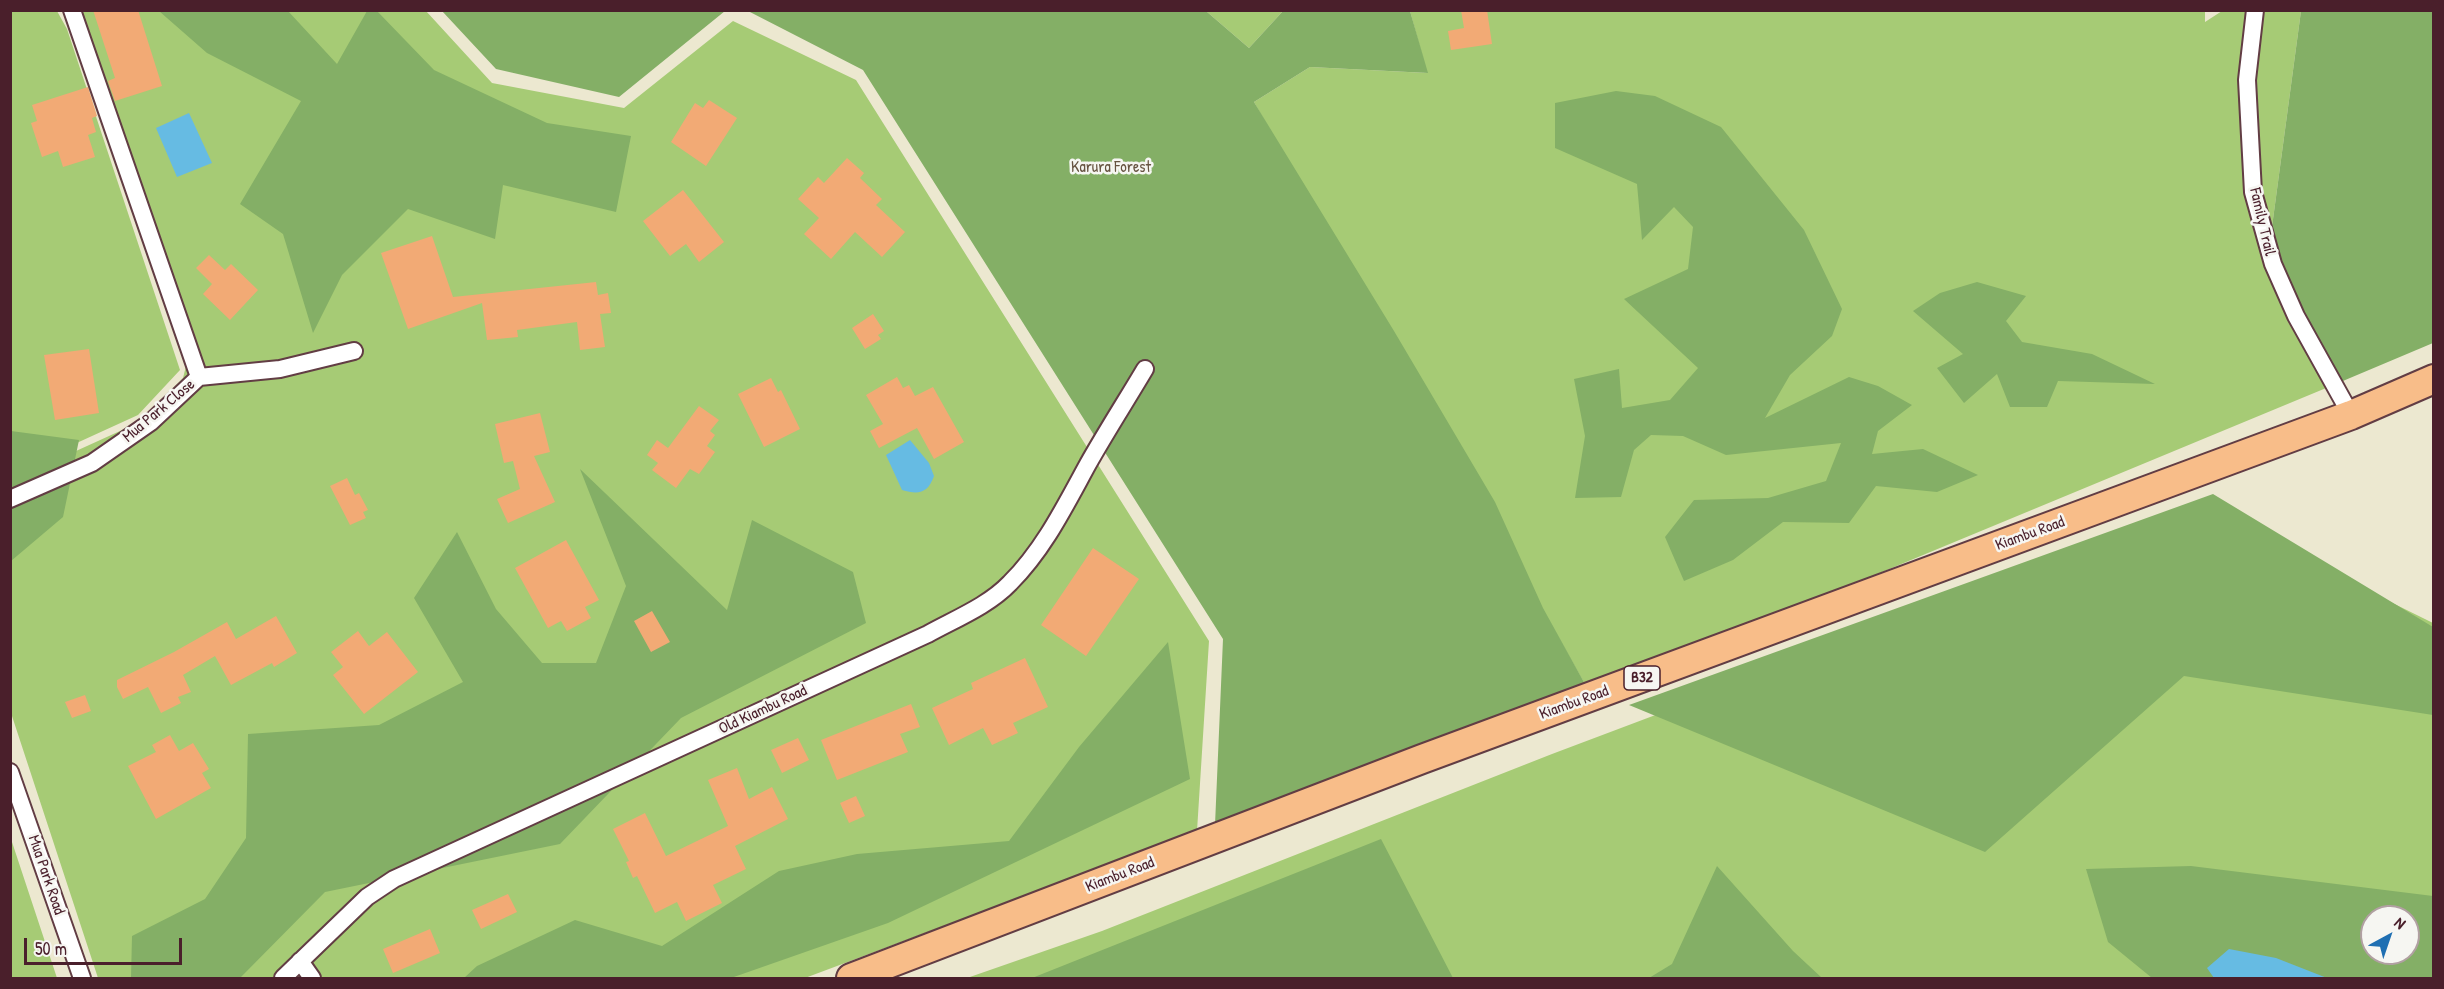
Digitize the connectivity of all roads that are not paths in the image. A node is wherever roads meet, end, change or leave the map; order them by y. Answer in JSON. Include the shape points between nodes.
{"nodes":[{"id":1,"x":72,"y":10,"type":"edge"},
{"id":2,"x":2255,"y":10,"type":"edge"},
{"id":3,"x":354,"y":351,"type":"dead end"},
{"id":4,"x":1145,"y":369,"type":"dead end"},
{"id":5,"x":199,"y":377,"type":"junction"},
{"id":6,"x":2433,"y":379,"type":"edge"},
{"id":7,"x":2351,"y":415,"type":"junction"},
{"id":8,"x":10,"y":499,"type":"edge"},
{"id":9,"x":10,"y":772,"type":"edge"},
{"id":10,"x":300,"y":961,"type":"junction"},
{"id":11,"x":82,"y":978,"type":"edge"},
{"id":12,"x":283,"y":978,"type":"edge"},
{"id":13,"x":312,"y":978,"type":"edge"},
{"id":14,"x":851,"y":978,"type":"edge"}],
"edges":[{"from":1,"to":5,"type":"street"},
{"from":2,"to":7,"type":"street","name":"Family Trail","via":[[2247,80],[2253,192],[2272,264]]},
{"from":3,"to":5,"type":"street","name":"Mua Park Close","via":[[280,369]]},
{"from":4,"to":10,"type":"street","name":"Old Kiambu Road","via":[[1059,520],[1009,585],[990,599],[928,634],[394,879],[367,897]]},
{"from":5,"to":8,"type":"street","name":"Mua Park Close","via":[[151,422],[92,463]]},
{"from":6,"to":7,"type":"highway","name":"Kiambu Road","number":"B32"},
{"from":7,"to":14,"type":"highway","name":"Kiambu Road","number":"B32","via":[[1422,759]]},
{"from":9,"to":11,"type":"street","name":"Mua Park Road"},
{"from":10,"to":12,"type":"street"},
{"from":10,"to":13,"type":"street"}]}
